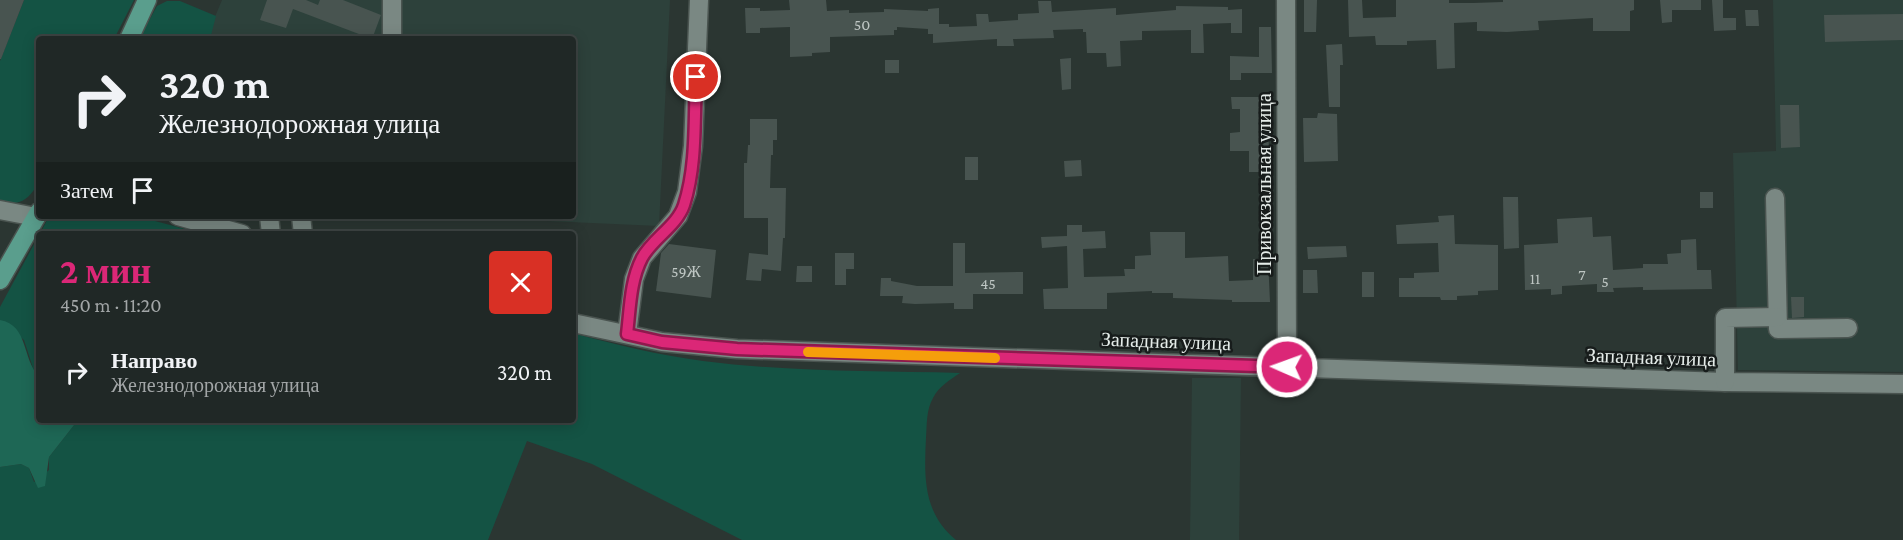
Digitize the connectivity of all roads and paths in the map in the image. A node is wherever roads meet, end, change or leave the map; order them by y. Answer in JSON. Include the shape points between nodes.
{"nodes":[{"id":1,"x":147,"y":0,"type":"edge"},
{"id":2,"x":392,"y":0,"type":"edge"},
{"id":3,"x":699,"y":0,"type":"edge"},
{"id":4,"x":1286,"y":0,"type":"edge"},
{"id":5,"x":130,"y":36,"type":"edge"},
{"id":6,"x":392,"y":36,"type":"edge"},
{"id":7,"x":1775,"y":198,"type":"dead end"},
{"id":8,"x":0,"y":210,"type":"edge"},
{"id":9,"x":36,"y":215,"type":"edge"},
{"id":10,"x":36,"y":217,"type":"edge"},
{"id":11,"x":189,"y":219,"type":"edge"},
{"id":12,"x":231,"y":231,"type":"edge"},
{"id":13,"x":0,"y":280,"type":"edge"},
{"id":14,"x":1777,"y":317,"type":"junction"},
{"id":15,"x":576,"y":324,"type":"edge"},
{"id":16,"x":1848,"y":328,"type":"dead end"},
{"id":17,"x":627,"y":334,"type":"junction"},
{"id":18,"x":1287,"y":367,"type":"junction"},
{"id":19,"x":1725,"y":382,"type":"junction"},
{"id":20,"x":1903,"y":384,"type":"edge"}],
"edges":[{"from":1,"to":5,"type":"main road"},
{"from":2,"to":6,"type":"street"},
{"from":3,"to":17,"type":"street","via":[[693,146],[687,192],[678,216],[642,258],[634,279]]},
{"from":4,"to":18,"type":"street","name":"Привокзальная улица"},
{"from":7,"to":14,"type":"street"},
{"from":8,"to":9,"type":"street"},
{"from":10,"to":13,"type":"main road"},
{"from":11,"to":12,"type":"street"},
{"from":14,"to":16,"type":"street","via":[[1778,329]]},
{"from":14,"to":19,"type":"street","via":[[1725,318]]},
{"from":15,"to":17,"type":"street","name":"Западная улица"},
{"from":17,"to":18,"type":"street","name":"Западная улица","via":[[662,342],[737,349]]},
{"from":18,"to":19,"type":"street","name":"Западная улица"},
{"from":19,"to":20,"type":"street","name":"Западная улица"}]}
